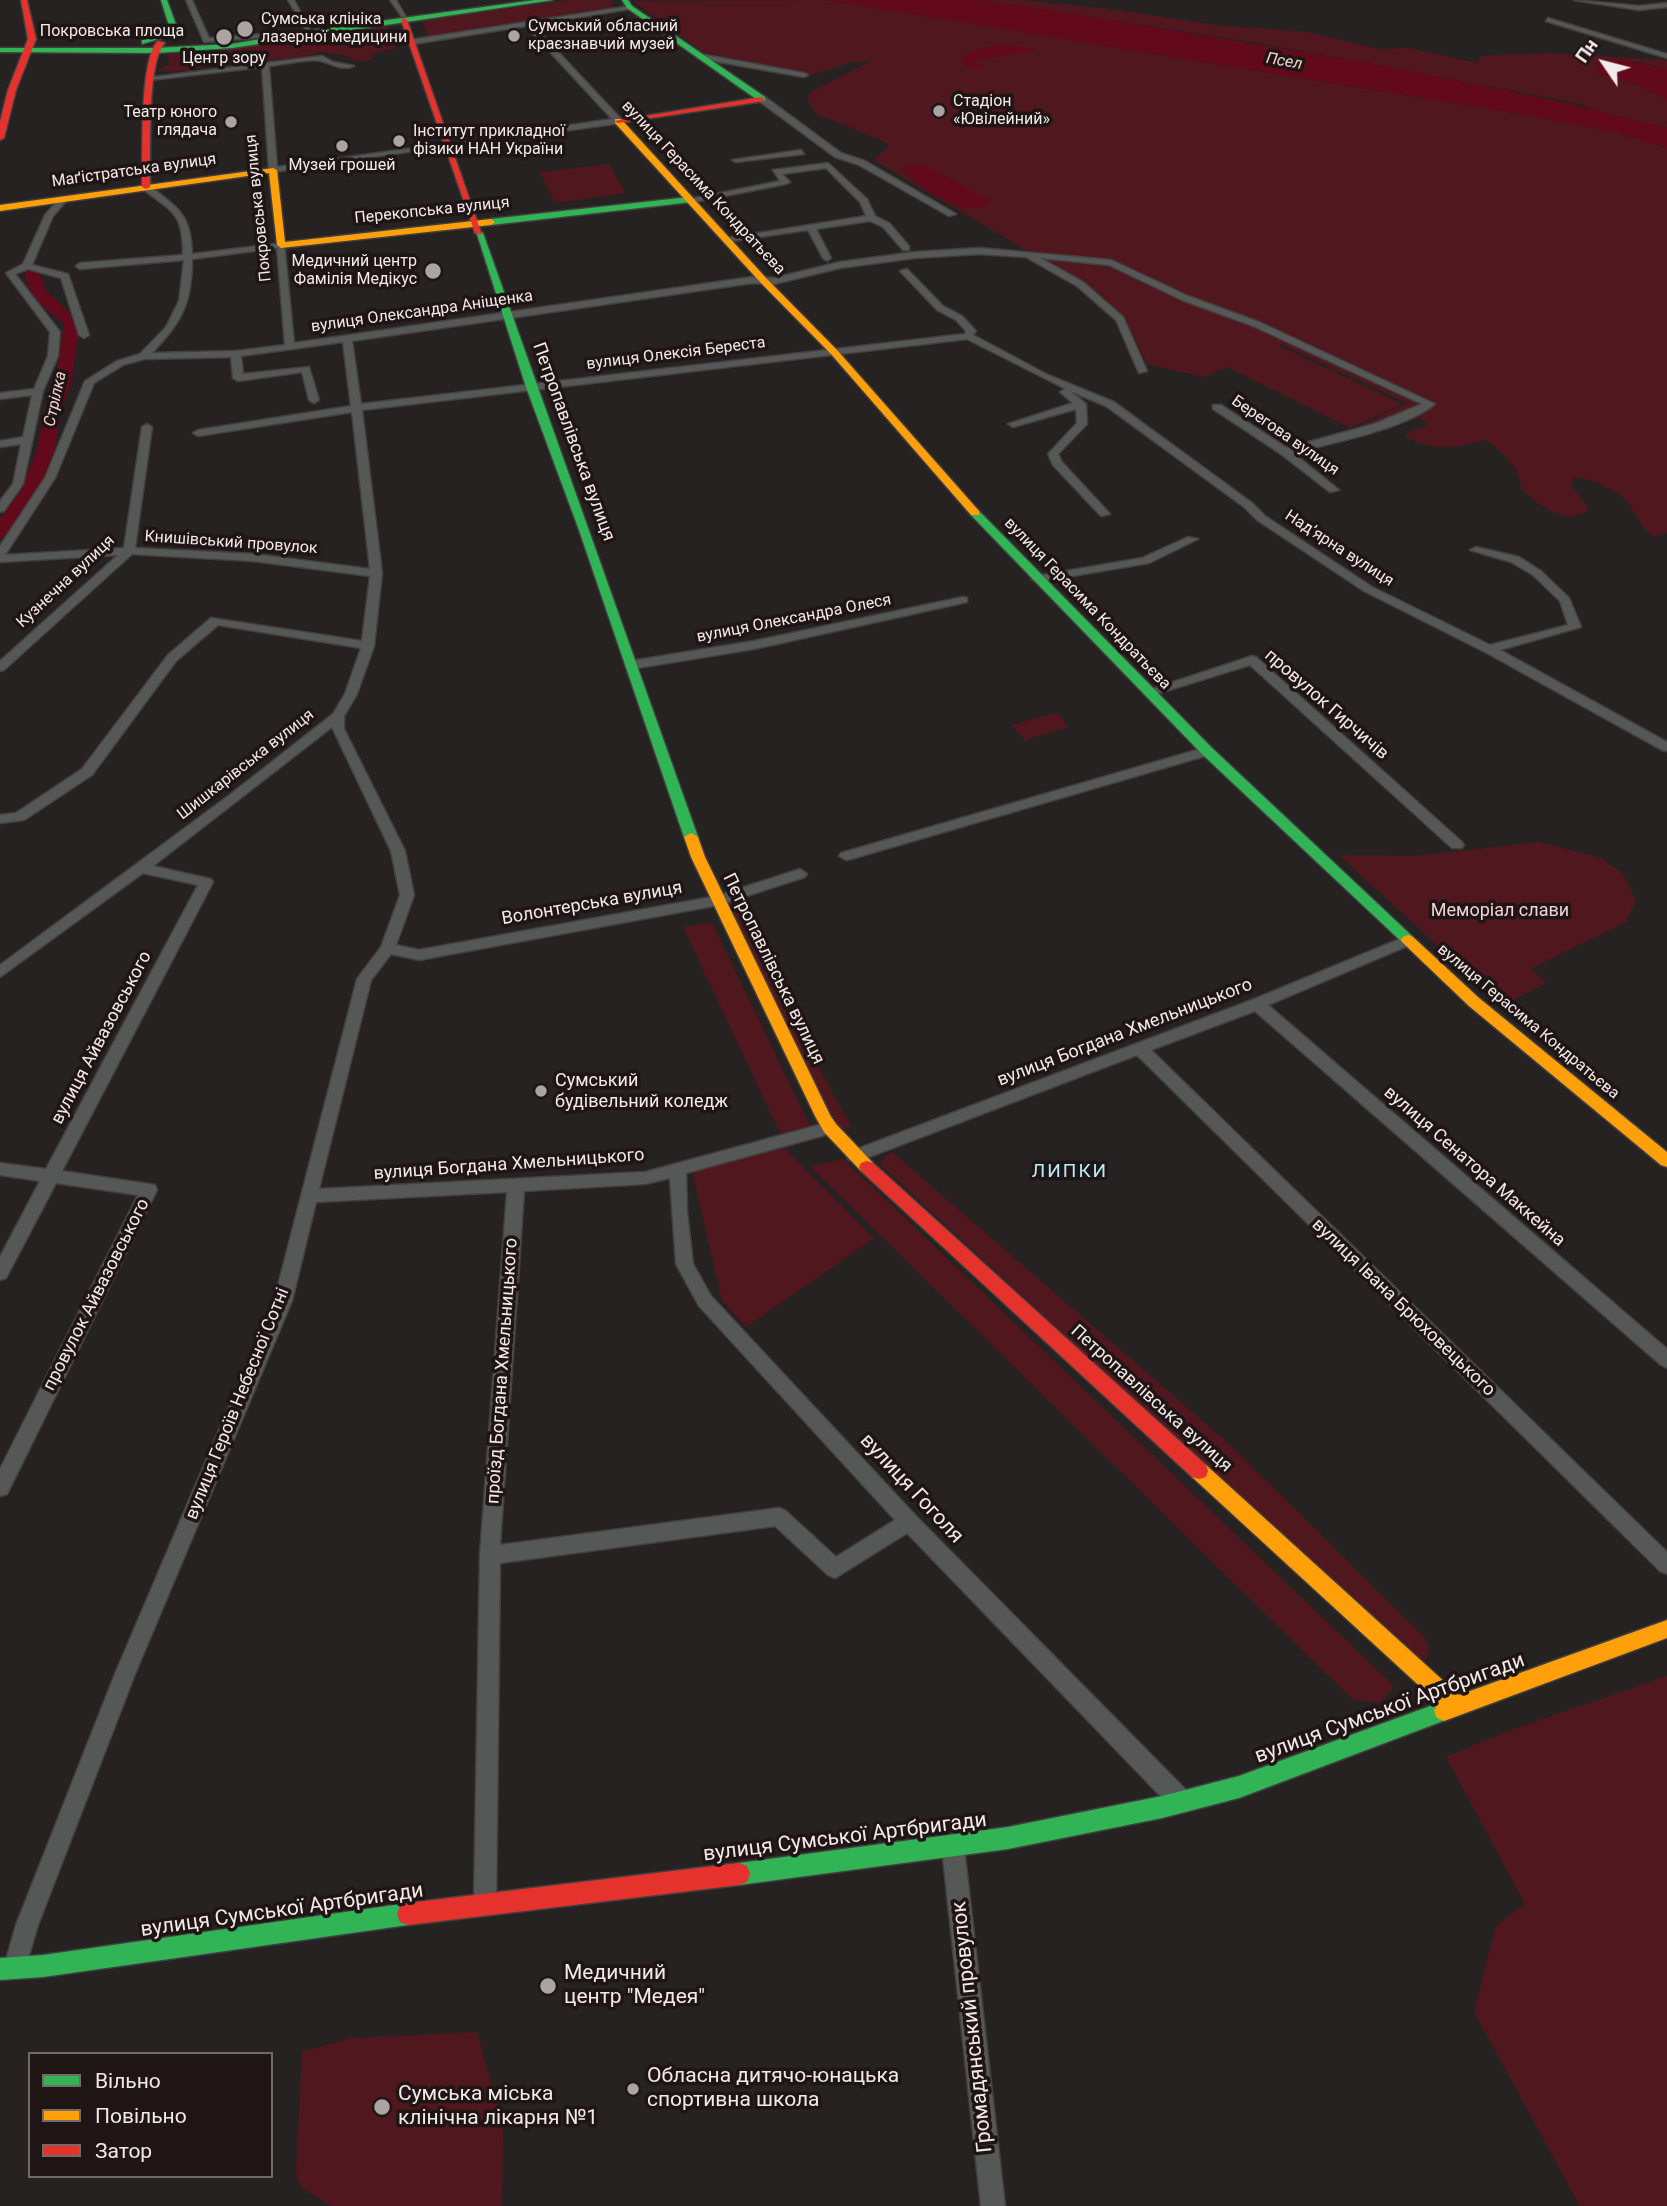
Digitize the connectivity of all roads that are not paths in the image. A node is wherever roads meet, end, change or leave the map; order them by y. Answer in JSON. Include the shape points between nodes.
{"nodes":[{"id":1,"x":24,"y":0,"type":"edge"},
{"id":2,"x":164,"y":0,"type":"edge"},
{"id":3,"x":189,"y":0,"type":"edge"},
{"id":4,"x":291,"y":0,"type":"edge"},
{"id":5,"x":393,"y":0,"type":"edge"},
{"id":6,"x":550,"y":0,"type":"edge"},
{"id":7,"x":1583,"y":1,"type":"edge"},
{"id":8,"x":627,"y":4,"type":"edge"},
{"id":9,"x":1667,"y":5,"type":"edge"},
{"id":10,"x":404,"y":18,"type":"junction"},
{"id":11,"x":1548,"y":20,"type":"dead end"},
{"id":12,"x":529,"y":25,"type":"junction"},
{"id":13,"x":308,"y":31,"type":"junction"},
{"id":14,"x":413,"y":42,"type":"junction"},
{"id":15,"x":153,"y":45,"type":"junction"},
{"id":16,"x":28,"y":49,"type":"junction"},
{"id":17,"x":0,"y":50,"type":"edge"},
{"id":18,"x":700,"y":56,"type":"junction"},
{"id":19,"x":1667,"y":56,"type":"edge"},
{"id":20,"x":265,"y":65,"type":"junction"},
{"id":21,"x":350,"y":66,"type":"dead end"},
{"id":22,"x":804,"y":75,"type":"dead end"},
{"id":23,"x":150,"y":78,"type":"junction"},
{"id":24,"x":6,"y":91,"type":"edge"},
{"id":25,"x":762,"y":99,"type":"junction"},
{"id":26,"x":618,"y":121,"type":"junction"},
{"id":27,"x":0,"y":138,"type":"edge"},
{"id":28,"x":454,"y":144,"type":"junction"},
{"id":29,"x":801,"y":152,"type":"dead end"},
{"id":30,"x":759,"y":157,"type":"junction"},
{"id":31,"x":736,"y":160,"type":"dead end"},
{"id":32,"x":273,"y":170,"type":"junction"},
{"id":33,"x":776,"y":172,"type":"junction"},
{"id":34,"x":146,"y":187,"type":"junction"},
{"id":35,"x":64,"y":199,"type":"junction"},
{"id":36,"x":689,"y":200,"type":"junction"},
{"id":37,"x":0,"y":208,"type":"edge"},
{"id":38,"x":952,"y":214,"type":"dead end"},
{"id":39,"x":871,"y":218,"type":"junction"},
{"id":40,"x":476,"y":225,"type":"junction"},
{"id":41,"x":810,"y":226,"type":"junction"},
{"id":42,"x":726,"y":239,"type":"junction"},
{"id":43,"x":281,"y":245,"type":"junction"},
{"id":44,"x":906,"y":247,"type":"dead end"},
{"id":45,"x":1028,"y":254,"type":"junction"},
{"id":46,"x":189,"y":257,"type":"junction"},
{"id":47,"x":827,"y":258,"type":"dead end"},
{"id":48,"x":27,"y":266,"type":"junction"},
{"id":49,"x":80,"y":266,"type":"dead end"},
{"id":50,"x":904,"y":271,"type":"dead end"},
{"id":51,"x":764,"y":281,"type":"junction"},
{"id":52,"x":508,"y":315,"type":"junction"},
{"id":53,"x":84,"y":335,"type":"dead end"},
{"id":54,"x":968,"y":336,"type":"junction"},
{"id":55,"x":347,"y":339,"type":"junction"},
{"id":56,"x":290,"y":346,"type":"junction"},
{"id":57,"x":834,"y":352,"type":"junction"},
{"id":58,"x":236,"y":354,"type":"junction"},
{"id":59,"x":143,"y":356,"type":"junction"},
{"id":60,"x":1142,"y":371,"type":"dead end"},
{"id":61,"x":1045,"y":377,"type":"junction"},
{"id":62,"x":531,"y":387,"type":"junction"},
{"id":63,"x":38,"y":391,"type":"junction"},
{"id":64,"x":0,"y":396,"type":"edge"},
{"id":65,"x":1081,"y":404,"type":"junction"},
{"id":66,"x":1217,"y":407,"type":"dead end"},
{"id":67,"x":355,"y":408,"type":"junction"},
{"id":68,"x":319,"y":416,"type":"junction"},
{"id":69,"x":1013,"y":424,"type":"dead end"},
{"id":70,"x":147,"y":427,"type":"dead end"},
{"id":71,"x":198,"y":433,"type":"dead end"},
{"id":72,"x":26,"y":440,"type":"junction"},
{"id":73,"x":0,"y":444,"type":"edge"},
{"id":74,"x":1285,"y":452,"type":"junction"},
{"id":75,"x":16,"y":486,"type":"junction"},
{"id":76,"x":0,"y":488,"type":"edge"},
{"id":77,"x":1334,"y":490,"type":"dead end"},
{"id":78,"x":0,"y":509,"type":"edge"},
{"id":79,"x":1105,"y":514,"type":"dead end"},
{"id":80,"x":1192,"y":539,"type":"dead end"},
{"id":81,"x":1476,"y":550,"type":"dead end"},
{"id":82,"x":129,"y":551,"type":"junction"},
{"id":83,"x":0,"y":557,"type":"edge"},
{"id":84,"x":376,"y":573,"type":"junction"},
{"id":85,"x":1037,"y":579,"type":"junction"},
{"id":86,"x":962,"y":600,"type":"dead end"},
{"id":87,"x":368,"y":646,"type":"junction"},
{"id":88,"x":1489,"y":649,"type":"junction"},
{"id":89,"x":631,"y":666,"type":"junction"},
{"id":90,"x":0,"y":667,"type":"edge"},
{"id":91,"x":1149,"y":692,"type":"junction"},
{"id":92,"x":338,"y":716,"type":"junction"},
{"id":93,"x":304,"y":742,"type":"junction"},
{"id":94,"x":344,"y":743,"type":"junction"},
{"id":95,"x":1667,"y":747,"type":"edge"},
{"id":96,"x":1207,"y":751,"type":"junction"},
{"id":97,"x":0,"y":820,"type":"edge"},
{"id":98,"x":1457,"y":845,"type":"dead end"},
{"id":99,"x":846,"y":856,"type":"dead end"},
{"id":100,"x":139,"y":867,"type":"junction"},
{"id":101,"x":800,"y":874,"type":"dead end"},
{"id":102,"x":719,"y":900,"type":"junction"},
{"id":103,"x":1408,"y":941,"type":"junction"},
{"id":104,"x":388,"y":948,"type":"junction"},
{"id":105,"x":3,"y":968,"type":"edge"},
{"id":106,"x":1257,"y":1004,"type":"junction"},
{"id":107,"x":1140,"y":1049,"type":"junction"},
{"id":108,"x":830,"y":1128,"type":"junction"},
{"id":109,"x":855,"y":1156,"type":"junction"},
{"id":110,"x":1667,"y":1161,"type":"edge"},
{"id":111,"x":0,"y":1169,"type":"edge"},
{"id":112,"x":678,"y":1169,"type":"junction"},
{"id":113,"x":51,"y":1176,"type":"junction"},
{"id":114,"x":516,"y":1187,"type":"junction"},
{"id":115,"x":311,"y":1196,"type":"junction"},
{"id":116,"x":0,"y":1273,"type":"edge"},
{"id":117,"x":1667,"y":1360,"type":"edge"},
{"id":118,"x":0,"y":1488,"type":"edge"},
{"id":119,"x":909,"y":1522,"type":"junction"},
{"id":120,"x":490,"y":1555,"type":"junction"},
{"id":121,"x":1667,"y":1565,"type":"edge"},
{"id":122,"x":1667,"y":1629,"type":"edge"},
{"id":123,"x":1457,"y":1707,"type":"junction"},
{"id":124,"x":1182,"y":1803,"type":"junction"},
{"id":125,"x":953,"y":1848,"type":"junction"},
{"id":126,"x":485,"y":1903,"type":"junction"},
{"id":127,"x":8,"y":1968,"type":"edge"},
{"id":128,"x":993,"y":2206,"type":"edge"}],
"edges":[{"from":1,"to":16,"type":"street","via":[[32,39]]},
{"from":2,"to":15,"type":"street","via":[[175,33]]},
{"from":3,"to":13,"type":"street","via":[[207,40]]},
{"from":4,"to":13,"type":"street"},
{"from":5,"to":10,"type":"street"},
{"from":6,"to":10,"type":"street","name":"Покровська площа"},
{"from":7,"to":9,"type":"street","via":[[1614,7]]},
{"from":8,"to":12,"type":"street"},
{"from":8,"to":18,"type":"street"},
{"from":10,"to":13,"type":"street","name":"Покровська площа"},
{"from":10,"to":14,"type":"street","name":"Петропавлівська вулиця"},
{"from":11,"to":19,"type":"street"},
{"from":12,"to":14,"type":"street"},
{"from":12,"to":26,"type":"street","name":"вулиця Герасима Кондратьєва"},
{"from":13,"to":15,"type":"street","name":"Покровська площа","via":[[225,48]]},
{"from":14,"to":28,"type":"street","name":"Петропавлівська вулиця"},
{"from":15,"to":16,"type":"street","name":"Покровська площа"},
{"from":15,"to":23,"type":"street"},
{"from":16,"to":17,"type":"street","name":"Покровська площа"},
{"from":16,"to":24,"type":"street"},
{"from":18,"to":22,"type":"street"},
{"from":18,"to":25,"type":"street"},
{"from":20,"to":21,"type":"street","via":[[323,58]]},
{"from":20,"to":23,"type":"street"},
{"from":20,"to":32,"type":"street","name":"Покровська вулиця"},
{"from":23,"to":34,"type":"street"},
{"from":24,"to":27,"type":"street"},
{"from":25,"to":26,"type":"street"},
{"from":25,"to":38,"type":"street","via":[[838,155],[862,163]]},
{"from":26,"to":28,"type":"street"},
{"from":26,"to":36,"type":"street","name":"вулиця Герасима Кондратьєва"},
{"from":28,"to":32,"type":"street"},
{"from":28,"to":40,"type":"street","name":"Петропавлівська вулиця"},
{"from":29,"to":30,"type":"street"},
{"from":30,"to":31,"type":"street"},
{"from":30,"to":33,"type":"street"},
{"from":32,"to":34,"type":"street","name":"Маґістратська вулиця"},
{"from":32,"to":43,"type":"street","name":"Покровська вулиця"},
{"from":33,"to":36,"type":"street","name":"Перекопська вулиця","via":[[786,182]]},
{"from":33,"to":39,"type":"street","via":[[828,165],[864,201]]},
{"from":34,"to":35,"type":"street","name":"Маґістратська вулиця"},
{"from":34,"to":46,"type":"street","via":[[180,214]]},
{"from":35,"to":37,"type":"street","name":"Маґістратська вулиця"},
{"from":35,"to":48,"type":"street","via":[[49,215]]},
{"from":36,"to":40,"type":"street","name":"Перекопська вулиця"},
{"from":36,"to":42,"type":"street","name":"вулиця Герасима Кондратьєва"},
{"from":39,"to":41,"type":"street"},
{"from":39,"to":44,"type":"street","via":[[886,225]]},
{"from":40,"to":43,"type":"street","name":"Перекопська вулиця"},
{"from":40,"to":52,"type":"street","name":"Петропавлівська вулиця"},
{"from":41,"to":42,"type":"street"},
{"from":41,"to":47,"type":"street"},
{"from":42,"to":51,"type":"street","name":"вулиця Герасима Кондратьєва"},
{"from":43,"to":46,"type":"street","name":"Перекопська вулиця"},
{"from":43,"to":56,"type":"street","name":"Покровська вулиця"},
{"from":45,"to":51,"type":"street","name":"вулиця Олександра Аніщенка","via":[[915,255]]},
{"from":45,"to":60,"type":"street","via":[[1080,284],[1120,319]]},
{"from":45,"to":74,"type":"street","name":"вулиця Олександра Аніщенка","via":[[1111,263],[1430,404]]},
{"from":46,"to":49,"type":"street","name":"Перекопська вулиця"},
{"from":46,"to":59,"type":"street","via":[[182,309]]},
{"from":48,"to":53,"type":"street","via":[[65,276]]},
{"from":48,"to":63,"type":"street","via":[[9,273],[55,332],[53,356]]},
{"from":50,"to":54,"type":"street","via":[[940,308],[959,318],[971,331]]},
{"from":51,"to":52,"type":"street","name":"вулиця Олександра Аніщенка"},
{"from":51,"to":57,"type":"street","name":"вулиця Герасима Кондратьєва"},
{"from":52,"to":55,"type":"street","name":"вулиця Олександра Аніщенка"},
{"from":52,"to":62,"type":"street","name":"Петропавлівська вулиця"},
{"from":54,"to":57,"type":"street","name":"вулиця Олексія Береста"},
{"from":54,"to":61,"type":"street","name":"Надʼярна вулиця"},
{"from":55,"to":56,"type":"street","name":"вулиця Олександра Аніщенка"},
{"from":55,"to":67,"type":"street","name":"Шишкарівська вулиця"},
{"from":56,"to":58,"type":"street","name":"вулиця Олександра Аніщенка"},
{"from":57,"to":62,"type":"street","name":"вулиця Олексія Береста"},
{"from":57,"to":85,"type":"street","name":"вулиця Герасима Кондратьєва"},
{"from":58,"to":59,"type":"street","name":"вулиця Олександра Аніщенка"},
{"from":58,"to":68,"type":"street","via":[[238,378],[306,369]]},
{"from":59,"to":83,"type":"street","name":"вулиця Олександра Аніщенка","via":[[120,362],[90,381],[50,478]]},
{"from":61,"to":65,"type":"street","name":"Надʼярна вулиця"},
{"from":61,"to":88,"type":"street","name":"Надʼярна вулиця","via":[[1110,404],[1261,518],[1368,589]]},
{"from":62,"to":67,"type":"street","name":"вулиця Олексія Береста"},
{"from":62,"to":89,"type":"street","name":"Петропавлівська вулиця"},
{"from":63,"to":64,"type":"street"},
{"from":63,"to":72,"type":"street"},
{"from":65,"to":69,"type":"street"},
{"from":65,"to":79,"type":"street","via":[[1082,424],[1053,454]]},
{"from":66,"to":74,"type":"street","name":"Берегова вулиця"},
{"from":67,"to":68,"type":"street"},
{"from":67,"to":84,"type":"street","name":"Шишкарівська вулиця"},
{"from":68,"to":71,"type":"street"},
{"from":70,"to":82,"type":"street","name":"Кузнечна вулиця"},
{"from":72,"to":73,"type":"street"},
{"from":72,"to":75,"type":"street"},
{"from":74,"to":77,"type":"street","name":"Берегова вулиця"},
{"from":75,"to":76,"type":"street"},
{"from":75,"to":78,"type":"street"},
{"from":80,"to":85,"type":"street","via":[[1145,561]]},
{"from":81,"to":88,"type":"street","via":[[1515,559],[1536,573],[1565,600],[1575,627]]},
{"from":82,"to":83,"type":"street","name":"Книшівський провулок"},
{"from":82,"to":84,"type":"street","name":"Книшівський провулок","via":[[248,557]]},
{"from":82,"to":90,"type":"street","name":"Кузнечна вулиця"},
{"from":84,"to":87,"type":"street","name":"Шишкарівська вулиця"},
{"from":85,"to":91,"type":"street","name":"вулиця Герасима Кондратьєва"},
{"from":86,"to":89,"type":"street","name":"вулиця Олександра Олеся"},
{"from":87,"to":92,"type":"street","name":"Шишкарівська вулиця"},
{"from":87,"to":97,"type":"street","via":[[215,621],[172,658],[87,772],[19,817]]},
{"from":88,"to":95,"type":"street","name":"Надʼярна вулиця"},
{"from":89,"to":102,"type":"street","name":"Петропавлівська вулиця","via":[[698,857]]},
{"from":91,"to":96,"type":"street","name":"вулиця Герасима Кондратьєва"},
{"from":91,"to":98,"type":"street","name":"провулок Гирчичів","via":[[1252,660]]},
{"from":92,"to":93,"type":"street","name":"Шишкарівська вулиця"},
{"from":92,"to":94,"type":"street","name":"вулиця Героїв Небесної Сотні"},
{"from":93,"to":94,"type":"street","via":[[322,737]]},
{"from":93,"to":100,"type":"street","name":"Шишкарівська вулиця"},
{"from":94,"to":104,"type":"street","name":"вулиця Героїв Небесної Сотні","via":[[398,851],[407,895]]},
{"from":96,"to":99,"type":"street"},
{"from":96,"to":103,"type":"street","name":"вулиця Герасима Кондратьєва"},
{"from":100,"to":105,"type":"street","name":"Шишкарівська вулиця"},
{"from":100,"to":113,"type":"street","name":"вулиця Айвазовського","via":[[206,882]]},
{"from":101,"to":102,"type":"street","name":"Волонтерська вулиця"},
{"from":102,"to":104,"type":"street","name":"Волонтерська вулиця","via":[[419,955]]},
{"from":102,"to":108,"type":"street","name":"Петропавлівська вулиця"},
{"from":103,"to":106,"type":"street","name":"вулиця Богдана Хмельницького"},
{"from":103,"to":110,"type":"street","name":"вулиця Герасима Кондратьєва"},
{"from":104,"to":115,"type":"street","name":"вулиця Героїв Небесної Сотні","via":[[364,979]]},
{"from":106,"to":107,"type":"street","name":"вулиця Богдана Хмельницького"},
{"from":106,"to":117,"type":"street","name":"вулиця Сенатора Маккейна"},
{"from":107,"to":109,"type":"street","name":"вулиця Богдана Хмельницького"},
{"from":107,"to":121,"type":"street","name":"вулиця Івана Брюховецького"},
{"from":108,"to":109,"type":"street","name":"Петропавлівська вулиця"},
{"from":108,"to":112,"type":"street","name":"вулиця Богдана Хмельницького"},
{"from":109,"to":123,"type":"street","name":"Петропавлівська вулиця"},
{"from":111,"to":113,"type":"street"},
{"from":112,"to":114,"type":"street","name":"вулиця Богдана Хмельницького","via":[[645,1178]]},
{"from":112,"to":119,"type":"street","name":"вулиця Гоголя","via":[[685,1264],[705,1301]]},
{"from":113,"to":116,"type":"street","name":"вулиця Айвазовського"},
{"from":113,"to":118,"type":"street","name":"провулок Айвазовського","via":[[149,1190]]},
{"from":114,"to":115,"type":"street","name":"вулиця Богдана Хмельницького"},
{"from":114,"to":120,"type":"street","name":"проїзд Богдана Хмельницького"},
{"from":115,"to":127,"type":"street","name":"вулиця Героїв Небесної Сотні","via":[[283,1301],[125,1674]]},
{"from":119,"to":120,"type":"street","via":[[835,1569],[779,1517]]},
{"from":119,"to":124,"type":"street","name":"вулиця Гоголя"},
{"from":120,"to":126,"type":"street","name":"проїзд Богдана Хмельницького"},
{"from":122,"to":123,"type":"street","name":"вулиця Сумської Артбригади"},
{"from":123,"to":124,"type":"street","name":"вулиця Сумської Артбригади","via":[[1239,1787]]},
{"from":124,"to":125,"type":"street","name":"вулиця Сумської Артбригади"},
{"from":125,"to":126,"type":"street","name":"вулиця Сумської Артбригади"},
{"from":125,"to":128,"type":"street","name":"Громадянський провулок"},
{"from":126,"to":127,"type":"street","name":"вулиця Сумської Артбригади"}]}
